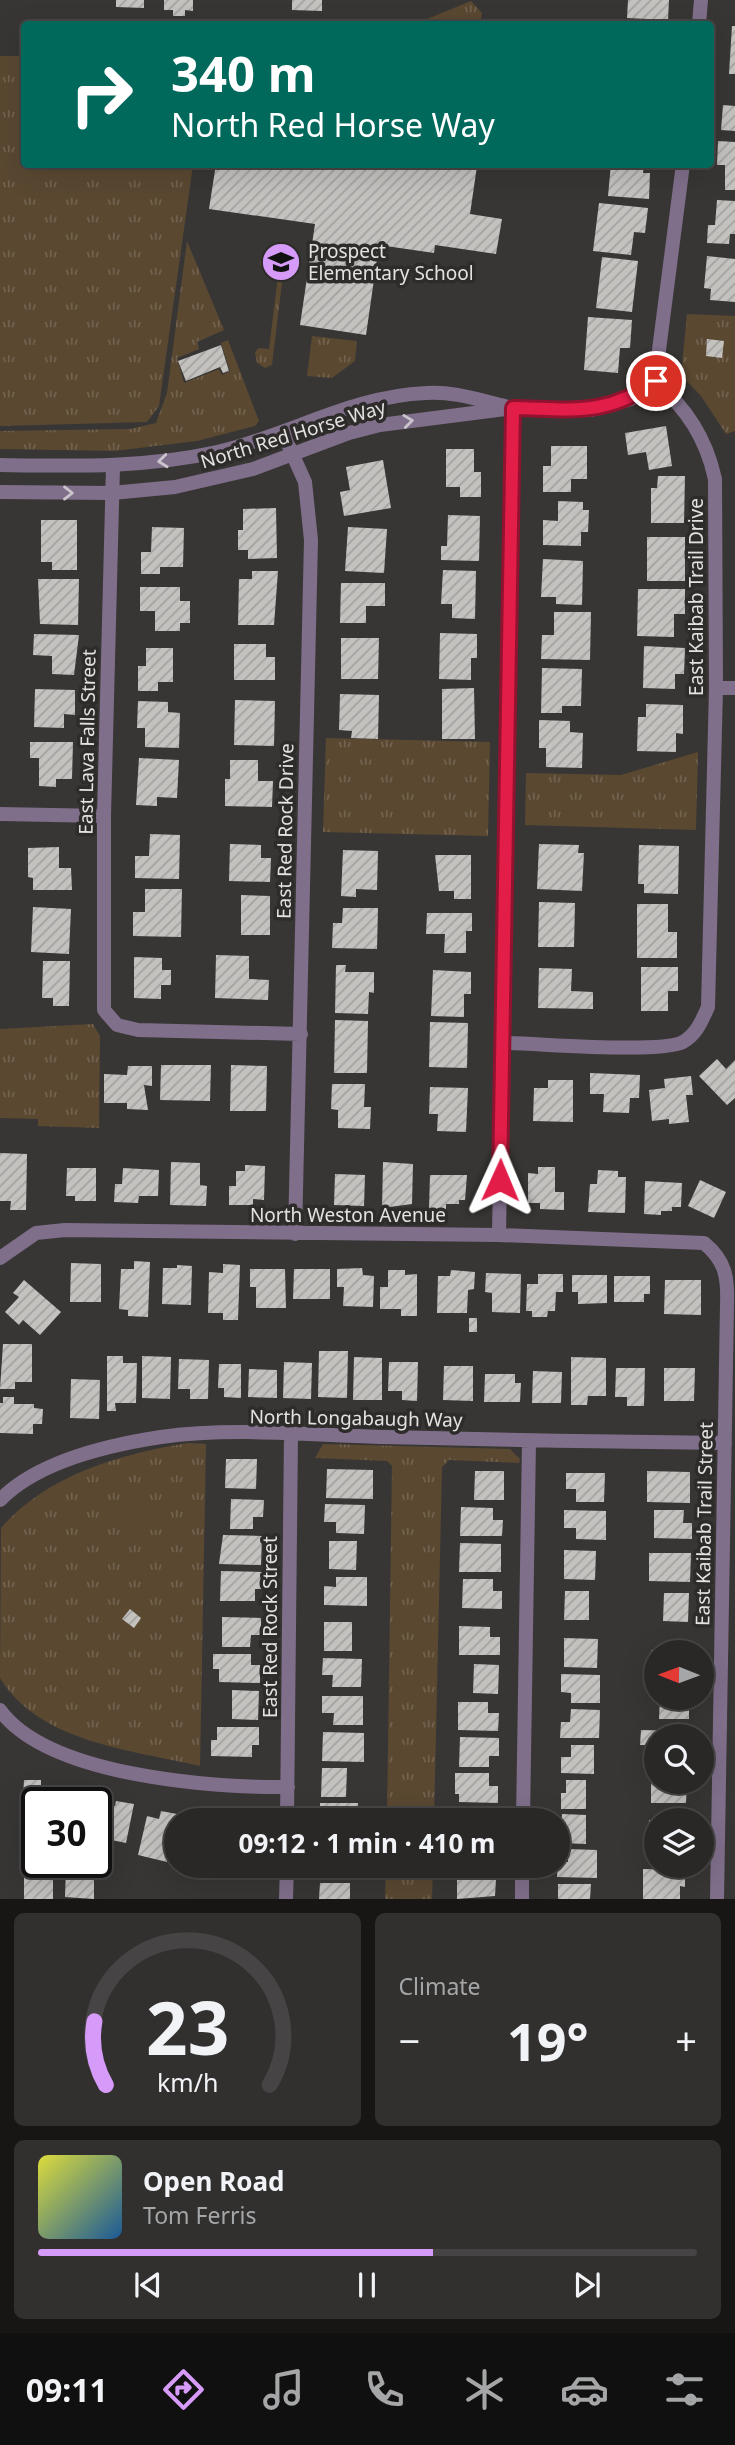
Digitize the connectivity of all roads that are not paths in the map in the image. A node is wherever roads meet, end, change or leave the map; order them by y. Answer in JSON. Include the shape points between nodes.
{"nodes":[{"id":1,"x":701,"y":0,"type":"edge"},
{"id":2,"x":699,"y":21,"type":"edge"},
{"id":3,"x":683,"y":168,"type":"edge"},
{"id":4,"x":656,"y":381,"type":"junction"},
{"id":5,"x":513,"y":408,"type":"junction"},
{"id":6,"x":283,"y":433,"type":"junction"},
{"id":7,"x":294,"y":454,"type":"junction"},
{"id":8,"x":0,"y":465,"type":"edge"},
{"id":9,"x":113,"y":467,"type":"junction"},
{"id":10,"x":0,"y":492,"type":"edge"},
{"id":11,"x":112,"y":493,"type":"junction"},
{"id":12,"x":716,"y":688,"type":"junction"},
{"id":13,"x":735,"y":688,"type":"edge"},
{"id":14,"x":0,"y":814,"type":"edge"},
{"id":15,"x":104,"y":816,"type":"junction"},
{"id":16,"x":301,"y":1034,"type":"junction"},
{"id":17,"x":503,"y":1042,"type":"junction"},
{"id":18,"x":295,"y":1234,"type":"junction"},
{"id":19,"x":499,"y":1235,"type":"junction"},
{"id":20,"x":704,"y":1243,"type":"joint"},
{"id":21,"x":0,"y":1258,"type":"edge"},
{"id":22,"x":291,"y":1434,"type":"junction"},
{"id":23,"x":529,"y":1441,"type":"junction"},
{"id":24,"x":725,"y":1443,"type":"junction"},
{"id":25,"x":3,"y":1490,"type":"edge"},
{"id":26,"x":729,"y":1597,"type":"edge"},
{"id":27,"x":0,"y":1710,"type":"edge"},
{"id":28,"x":288,"y":1787,"type":"junction"},
{"id":29,"x":288,"y":1808,"type":"edge"},
{"id":30,"x":523,"y":1808,"type":"edge"},
{"id":31,"x":287,"y":1878,"type":"edge"},
{"id":32,"x":522,"y":1878,"type":"edge"},
{"id":33,"x":286,"y":1899,"type":"edge"},
{"id":34,"x":522,"y":1899,"type":"edge"},
{"id":35,"x":717,"y":1899,"type":"edge"}],
"edges":[{"from":1,"to":2,"type":"street"},
{"from":3,"to":4,"type":"street"},
{"from":4,"to":5,"type":"street","name":"North Red Horse Way","via":[[631,399],[591,410]]},
{"from":4,"to":12,"type":"street","name":"East Kaibab Trail Drive","via":[[691,419],[708,450],[715,479]]},
{"from":5,"to":6,"type":"street","name":"North Red Horse Way","via":[[428,392],[365,401]]},
{"from":7,"to":5,"type":"street","name":"North Red Horse Way","one_way":true,"via":[[380,425]]},
{"from":5,"to":17,"type":"street"},
{"from":6,"to":7,"type":"street","name":"East Red Rock Drive"},
{"from":6,"to":9,"type":"street","name":"North Red Horse Way","one_way":true,"via":[[182,459]]},
{"from":7,"to":11,"type":"street","name":"North Red Horse Way","via":[[212,480]]},
{"from":7,"to":16,"type":"street","name":"East Red Rock Drive","via":[[310,506],[311,540]]},
{"from":8,"to":9,"type":"street","name":"North Red Horse Way"},
{"from":9,"to":11,"type":"street","name":"East Lava Falls Street"},
{"from":10,"to":11,"type":"street","name":"North Red Horse Way","one_way":true},
{"from":11,"to":15,"type":"street","name":"East Lava Falls Street"},
{"from":12,"to":13,"type":"street"},
{"from":12,"to":17,"type":"street","name":"East Kaibab Trail Drive","via":[[708,1007],[699,1027],[682,1042],[653,1047]]},
{"from":14,"to":15,"type":"street"},
{"from":15,"to":16,"type":"street","name":"East Lava Falls Street","via":[[102,1000],[108,1017],[117,1025],[138,1030]]},
{"from":16,"to":18,"type":"street","name":"East Red Rock Drive"},
{"from":17,"to":19,"type":"street"},
{"from":18,"to":19,"type":"street","name":"North Weston Avenue"},
{"from":18,"to":21,"type":"street","name":"North Weston Avenue","via":[[51,1231],[23,1240]]},
{"from":19,"to":20,"type":"street","name":"North Weston Avenue"},
{"from":20,"to":24,"type":"street","name":"East Kaibab Trail Street","via":[[718,1255],[727,1273]]},
{"from":22,"to":23,"type":"street","name":"North Longabaugh Way"},
{"from":22,"to":25,"type":"street","name":"North Longabaugh Way","via":[[162,1437],[107,1448],[44,1469]]},
{"from":22,"to":28,"type":"street","name":"East Red Rock Street"},
{"from":23,"to":24,"type":"street","name":"North Longabaugh Way"},
{"from":23,"to":30,"type":"street"},
{"from":24,"to":26,"type":"street","name":"East Kaibab Trail Street"},
{"from":26,"to":35,"type":"street","name":"East Kaibab Trail Street"},
{"from":27,"to":28,"type":"street","via":[[42,1745],[108,1767],[229,1787]]},
{"from":28,"to":29,"type":"street","name":"East Red Rock Street"},
{"from":31,"to":33,"type":"street"},
{"from":32,"to":34,"type":"street"}]}
